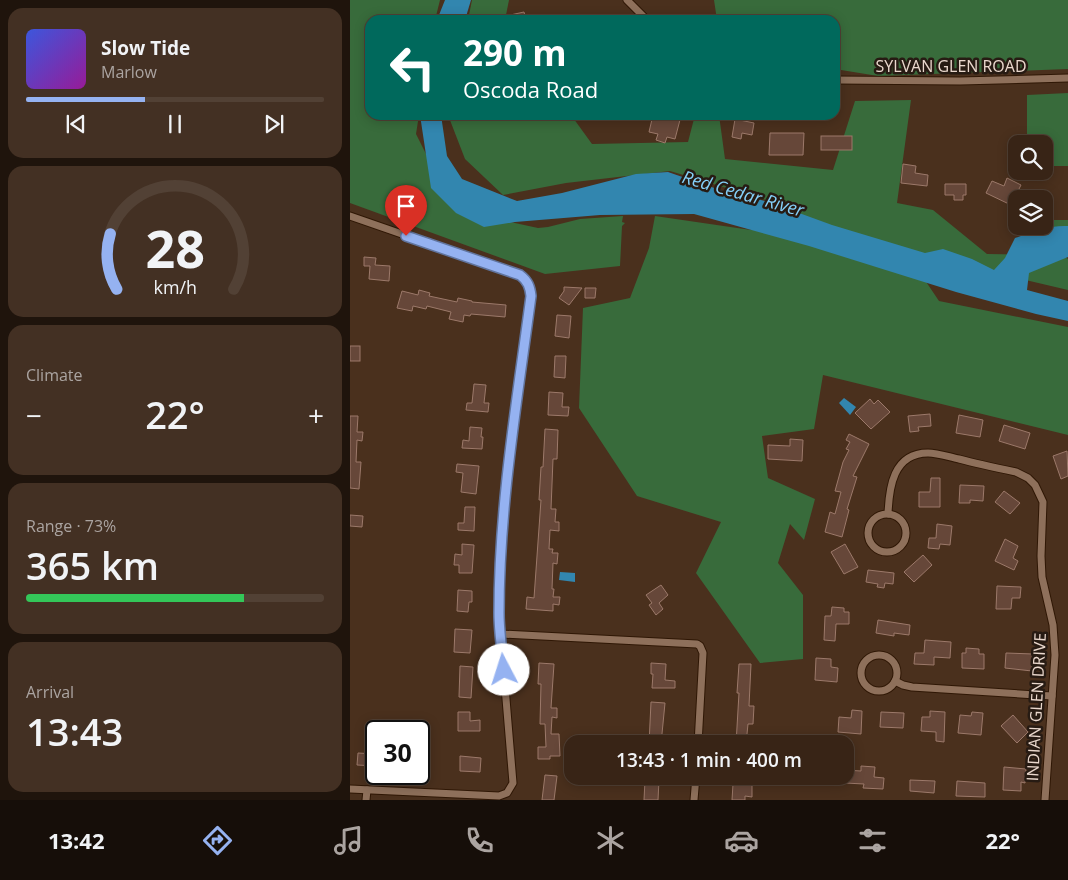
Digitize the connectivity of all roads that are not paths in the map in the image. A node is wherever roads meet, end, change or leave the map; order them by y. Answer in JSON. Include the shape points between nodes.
{"nodes":[{"id":1,"x":627,"y":0,"type":"edge"},
{"id":2,"x":642,"y":15,"type":"edge"},
{"id":3,"x":1068,"y":78,"type":"edge"},
{"id":4,"x":840,"y":80,"type":"edge"},
{"id":5,"x":350,"y":216,"type":"edge"},
{"id":6,"x":888,"y":514,"type":"junction"},
{"id":7,"x":501,"y":634,"type":"junction"},
{"id":8,"x":895,"y":681,"type":"junction"},
{"id":9,"x":1052,"y":696,"type":"junction"},
{"id":10,"x":699,"y":735,"type":"edge"},
{"id":11,"x":695,"y":785,"type":"edge"},
{"id":12,"x":350,"y":789,"type":"edge"},
{"id":13,"x":366,"y":790,"type":"junction"},
{"id":14,"x":366,"y":800,"type":"edge"},
{"id":15,"x":694,"y":800,"type":"edge"},
{"id":16,"x":1045,"y":800,"type":"edge"}],
"edges":[{"from":1,"to":2,"type":"street"},
{"from":3,"to":4,"type":"street","name":"SYLVAN GLEN ROAD"},
{"from":5,"to":7,"type":"street","via":[[520,275],[528,282],[531,296],[503,525]]},
{"from":6,"to":6,"type":"street","via":[[874,519],[868,532],[872,546],[891,552],[900,548],[906,534],[901,520]]},
{"from":6,"to":9,"type":"street","name":"INDIAN GLEN DRIVE","via":[[893,476],[904,462],[923,454],[938,454],[1016,472],[1035,485],[1043,502],[1042,577],[1054,638]]},
{"from":7,"to":10,"type":"street","via":[[690,642],[700,646],[703,656]]},
{"from":7,"to":13,"type":"street","via":[[514,777],[510,790],[499,796]]},
{"from":8,"to":8,"type":"street","via":[[895,665],[885,656],[871,656],[862,666],[862,679],[870,689],[884,690]]},
{"from":8,"to":9,"type":"street","via":[[912,687]]},
{"from":9,"to":16,"type":"street","name":"INDIAN GLEN DRIVE"},
{"from":11,"to":15,"type":"street"},
{"from":12,"to":13,"type":"street"},
{"from":13,"to":14,"type":"street"}]}
